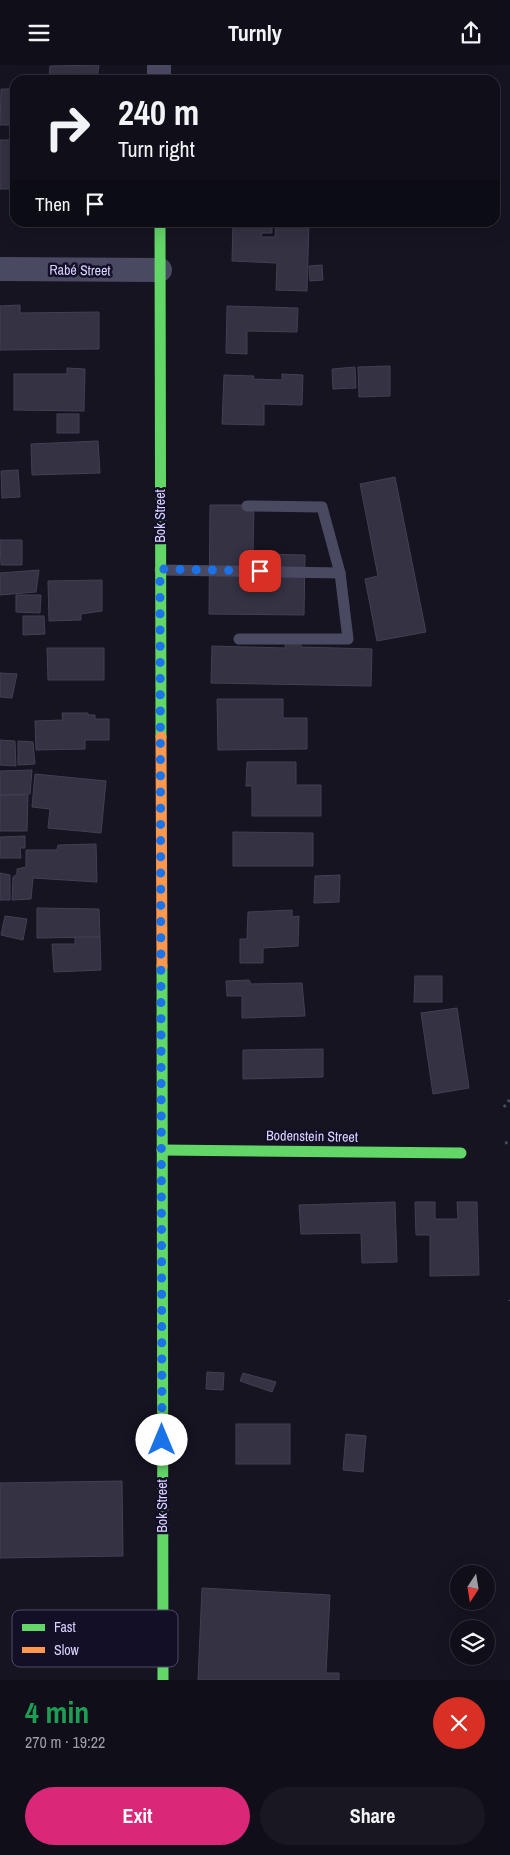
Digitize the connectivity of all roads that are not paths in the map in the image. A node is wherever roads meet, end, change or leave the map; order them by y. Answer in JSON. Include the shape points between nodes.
{"nodes":[{"id":1,"x":160,"y":227,"type":"edge"},
{"id":2,"x":0,"y":269,"type":"edge"},
{"id":3,"x":160,"y":270,"type":"junction"},
{"id":4,"x":247,"y":507,"type":"dead end"},
{"id":5,"x":160,"y":569,"type":"junction"},
{"id":6,"x":340,"y":573,"type":"junction"},
{"id":7,"x":239,"y":639,"type":"dead end"},
{"id":8,"x":162,"y":1150,"type":"junction"},
{"id":9,"x":461,"y":1153,"type":"dead end"},
{"id":10,"x":163,"y":1610,"type":"edge"},
{"id":11,"x":163,"y":1667,"type":"edge"},
{"id":12,"x":163,"y":1680,"type":"edge"}],
"edges":[{"from":1,"to":3,"type":"street","name":"Bok Street"},
{"from":2,"to":3,"type":"street","name":"Rabé Street"},
{"from":3,"to":5,"type":"street","name":"Bok Street"},
{"from":4,"to":6,"type":"lane","via":[[322,507]]},
{"from":5,"to":6,"type":"lane"},
{"from":5,"to":8,"type":"street","name":"Bok Street"},
{"from":6,"to":7,"type":"lane","via":[[348,639]]},
{"from":8,"to":9,"type":"street","name":"Bodenstein Street"},
{"from":8,"to":10,"type":"street","name":"Bok Street"},
{"from":11,"to":12,"type":"street","name":"Bok Street"}]}
